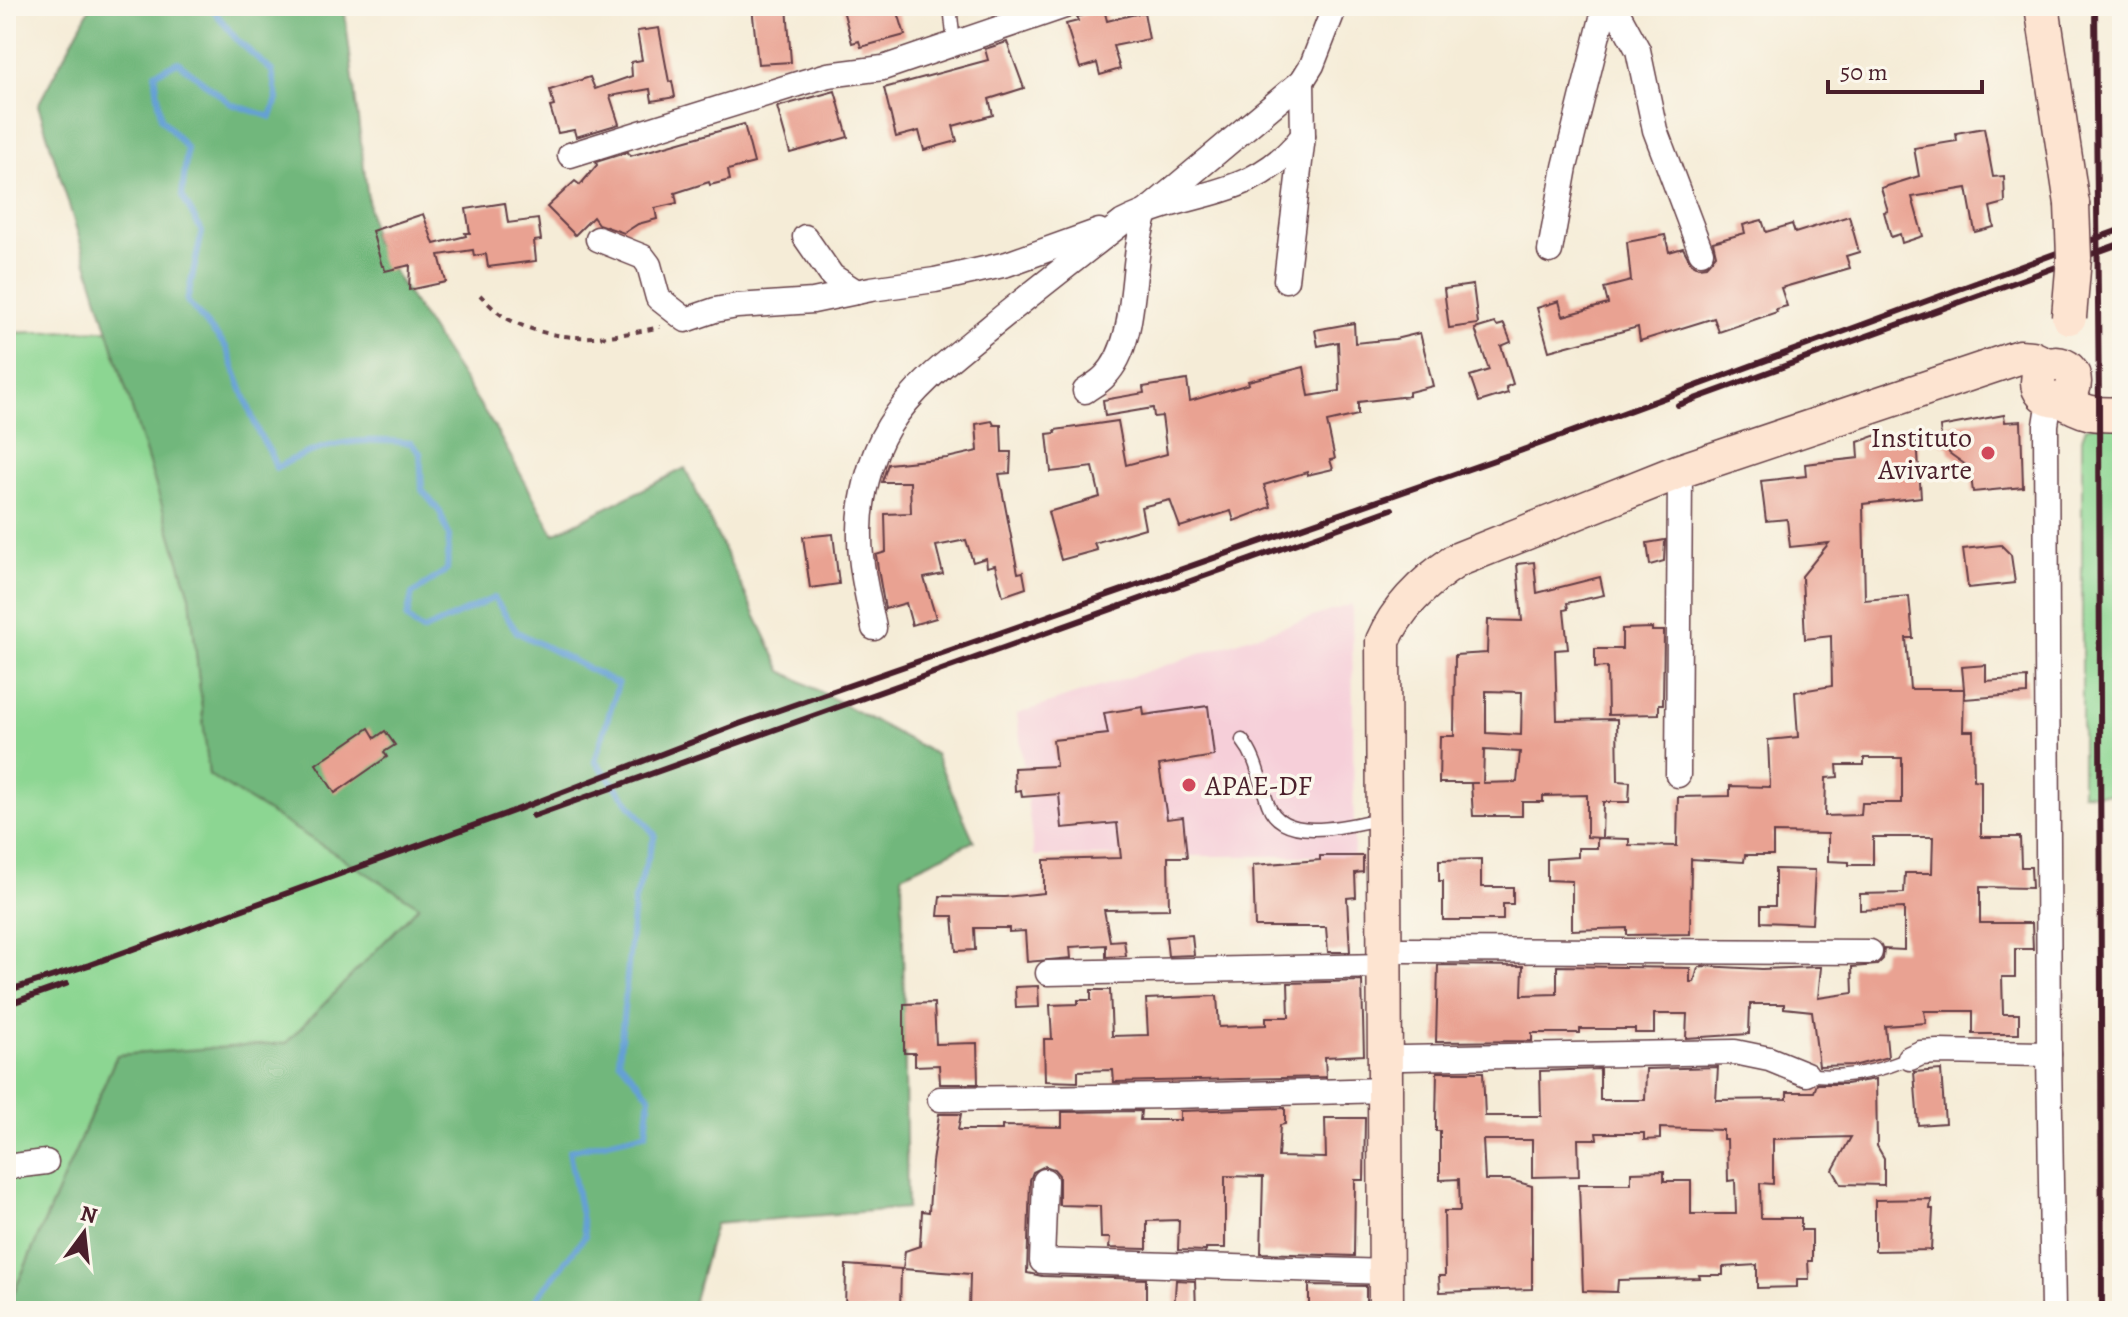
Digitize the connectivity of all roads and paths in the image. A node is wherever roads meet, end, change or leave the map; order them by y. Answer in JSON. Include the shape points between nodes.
{"nodes":[{"id":1,"x":950,"y":6,"type":"edge"},
{"id":2,"x":1065,"y":6,"type":"edge"},
{"id":3,"x":1335,"y":6,"type":"edge"},
{"id":4,"x":1605,"y":6,"type":"edge"},
{"id":5,"x":1614,"y":6,"type":"edge"},
{"id":6,"x":2042,"y":6,"type":"edge"},
{"id":7,"x":954,"y":44,"type":"junction"},
{"id":8,"x":1302,"y":81,"type":"junction"},
{"id":9,"x":1303,"y":136,"type":"junction"},
{"id":10,"x":570,"y":155,"type":"dead end"},
{"id":11,"x":1147,"y":211,"type":"junction"},
{"id":12,"x":1123,"y":222,"type":"junction"},
{"id":13,"x":805,"y":237,"type":"dead end"},
{"id":14,"x":598,"y":239,"type":"dead end"},
{"id":15,"x":1550,"y":251,"type":"dead end"},
{"id":16,"x":1701,"y":252,"type":"dead end"},
{"id":17,"x":1286,"y":280,"type":"dead end"},
{"id":18,"x":857,"y":292,"type":"junction"},
{"id":19,"x":480,"y":295,"type":"dead end"},
{"id":20,"x":686,"y":320,"type":"junction"},
{"id":21,"x":2056,"y":381,"type":"junction"},
{"id":22,"x":1085,"y":391,"type":"dead end"},
{"id":23,"x":2122,"y":412,"type":"edge"},
{"id":24,"x":1680,"y":471,"type":"junction"},
{"id":25,"x":1420,"y":591,"type":"junction"},
{"id":26,"x":874,"y":628,"type":"dead end"},
{"id":27,"x":1242,"y":740,"type":"dead end"},
{"id":28,"x":1678,"y":775,"type":"dead end"},
{"id":29,"x":1383,"y":818,"type":"junction"},
{"id":30,"x":1870,"y":952,"type":"dead end"},
{"id":31,"x":1393,"y":958,"type":"junction"},
{"id":32,"x":1048,"y":973,"type":"dead end"},
{"id":33,"x":2049,"y":1054,"type":"junction"},
{"id":34,"x":1403,"y":1058,"type":"junction"},
{"id":35,"x":1910,"y":1058,"type":"joint"},
{"id":36,"x":1806,"y":1074,"type":"joint"},
{"id":37,"x":1385,"y":1090,"type":"junction"},
{"id":38,"x":940,"y":1099,"type":"dead end"},
{"id":39,"x":46,"y":1162,"type":"dead end"},
{"id":40,"x":6,"y":1167,"type":"edge"},
{"id":41,"x":1045,"y":1181,"type":"dead end"},
{"id":42,"x":1387,"y":1272,"type":"junction"},
{"id":43,"x":1386,"y":1311,"type":"edge"},
{"id":44,"x":1404,"y":1311,"type":"edge"},
{"id":45,"x":2053,"y":1311,"type":"edge"}],
"edges":[{"from":1,"to":7,"type":"lane"},
{"from":2,"to":7,"type":"street"},
{"from":3,"to":8,"type":"street"},
{"from":4,"to":15,"type":"street"},
{"from":5,"to":16,"type":"street","via":[[1638,50],[1655,130]]},
{"from":6,"to":21,"type":"street","bridge":true,"via":[[2072,204],[2069,321]]},
{"from":7,"to":10,"type":"street","via":[[883,68],[828,75]]},
{"from":8,"to":9,"type":"street"},
{"from":8,"to":11,"type":"street"},
{"from":9,"to":11,"type":"street","via":[[1285,158],[1261,174],[1217,193]]},
{"from":9,"to":17,"type":"street"},
{"from":11,"to":12,"type":"street"},
{"from":11,"to":22,"type":"street","via":[[1139,231],[1125,343],[1104,378]]},
{"from":12,"to":18,"type":"street","via":[[1007,264]]},
{"from":12,"to":26,"type":"street","via":[[942,367],[890,423],[874,457],[859,538]]},
{"from":13,"to":18,"type":"street","via":[[832,276]]},
{"from":14,"to":20,"type":"street","via":[[643,257],[658,298]]},
{"from":18,"to":20,"type":"street","via":[[737,306]]},
{"from":19,"to":20,"type":"path","via":[[506,318],[549,335],[599,339]]},
{"from":21,"to":23,"type":"street","via":[[2078,411]]},
{"from":21,"to":24,"type":"street","via":[[2032,358],[2019,357]]},
{"from":21,"to":33,"type":"street","via":[[2046,425]]},
{"from":24,"to":25,"type":"street","via":[[1473,552],[1438,572]]},
{"from":24,"to":28,"type":"street"},
{"from":25,"to":29,"type":"street","via":[[1393,618],[1383,641]]},
{"from":25,"to":31,"type":"street","via":[[1401,645]]},
{"from":27,"to":29,"type":"lane","via":[[1258,767],[1268,806],[1283,824],[1310,829]]},
{"from":29,"to":31,"type":"street"},
{"from":30,"to":31,"type":"street"},
{"from":31,"to":32,"type":"street"},
{"from":31,"to":34,"type":"street"},
{"from":31,"to":37,"type":"street"},
{"from":33,"to":35,"type":"street","via":[[1938,1052]]},
{"from":33,"to":45,"type":"street"},
{"from":34,"to":36,"type":"street","via":[[1735,1052]]},
{"from":34,"to":44,"type":"street"},
{"from":35,"to":36,"type":"lane","via":[[1853,1075]]},
{"from":37,"to":38,"type":"street"},
{"from":37,"to":42,"type":"street"},
{"from":39,"to":40,"type":"street"},
{"from":41,"to":42,"type":"street","via":[[1042,1261]]},
{"from":42,"to":43,"type":"street"}]}
